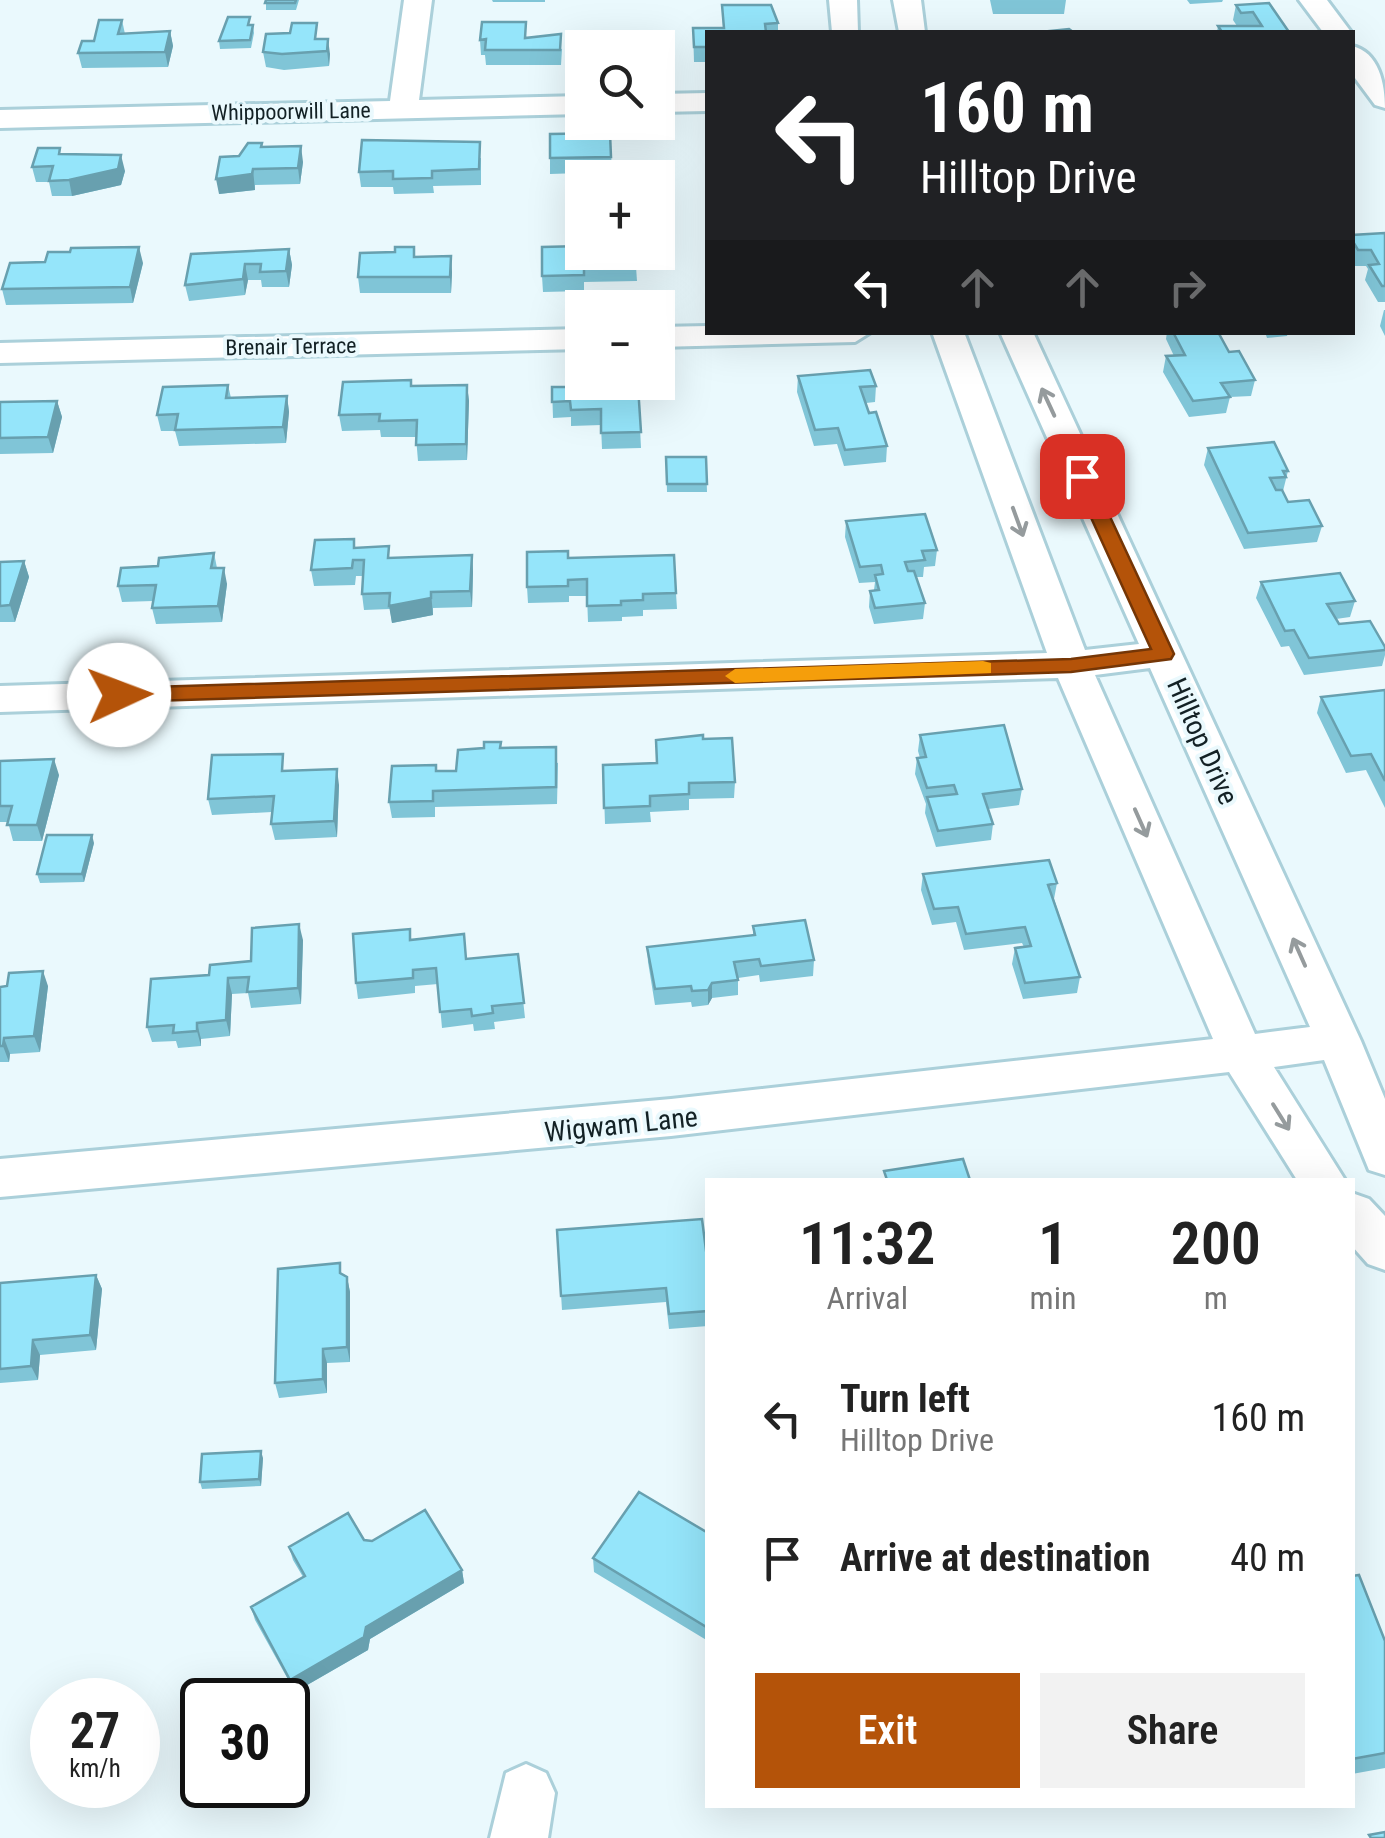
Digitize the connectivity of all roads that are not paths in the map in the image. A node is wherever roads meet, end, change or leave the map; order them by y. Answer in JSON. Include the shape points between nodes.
{"nodes":[{"id":1,"x":418,"y":0,"type":"edge"},
{"id":2,"x":843,"y":0,"type":"edge"},
{"id":3,"x":907,"y":0,"type":"edge"},
{"id":4,"x":1314,"y":0,"type":"edge"},
{"id":5,"x":845,"y":30,"type":"edge"},
{"id":6,"x":912,"y":30,"type":"edge"},
{"id":7,"x":1336,"y":30,"type":"edge"},
{"id":8,"x":1355,"y":58,"type":"edge"},
{"id":9,"x":1385,"y":100,"type":"edge"},
{"id":10,"x":705,"y":102,"type":"edge"},
{"id":11,"x":675,"y":103,"type":"edge"},
{"id":12,"x":1355,"y":103,"type":"edge"},
{"id":13,"x":565,"y":105,"type":"edge"},
{"id":14,"x":402,"y":108,"type":"junction"},
{"id":15,"x":0,"y":119,"type":"edge"},
{"id":16,"x":737,"y":335,"type":"edge"},
{"id":17,"x":949,"y":335,"type":"edge"},
{"id":18,"x":1017,"y":335,"type":"edge"},
{"id":19,"x":675,"y":337,"type":"edge"},
{"id":20,"x":565,"y":339,"type":"edge"},
{"id":21,"x":0,"y":352,"type":"edge"},
{"id":22,"x":1164,"y":654,"type":"junction"},
{"id":23,"x":1071,"y":666,"type":"junction"},
{"id":24,"x":0,"y":698,"type":"edge"},
{"id":25,"x":1339,"y":1041,"type":"junction"},
{"id":26,"x":1241,"y":1054,"type":"junction"},
{"id":27,"x":1385,"y":1156,"type":"edge"},
{"id":28,"x":0,"y":1178,"type":"edge"},
{"id":29,"x":1321,"y":1178,"type":"edge"},
{"id":30,"x":1355,"y":1216,"type":"edge"},
{"id":31,"x":1385,"y":1249,"type":"edge"}],
"edges":[{"from":1,"to":14,"type":"street"},
{"from":2,"to":5,"type":"street"},
{"from":3,"to":6,"type":"street"},
{"from":4,"to":7,"type":"street"},
{"from":8,"to":9,"type":"street"},
{"from":9,"to":12,"type":"street"},
{"from":10,"to":11,"type":"street"},
{"from":13,"to":14,"type":"street","name":"Whippoorwill Lane"},
{"from":14,"to":15,"type":"street","name":"Whippoorwill Lane"},
{"from":16,"to":19,"type":"street"},
{"from":17,"to":23,"type":"street","one_way":true},
{"from":22,"to":18,"type":"street","name":"Hilltop Drive","one_way":true},
{"from":20,"to":21,"type":"street","name":"Brenair Terrace"},
{"from":22,"to":23,"type":"street"},
{"from":25,"to":22,"type":"street","name":"Hilltop Drive","one_way":true},
{"from":23,"to":24,"type":"street"},
{"from":23,"to":26,"type":"street","one_way":true},
{"from":25,"to":26,"type":"street","name":"Wigwam Lane"},
{"from":25,"to":27,"type":"street"},
{"from":26,"to":28,"type":"street","name":"Wigwam Lane","via":[[700,1116]]},
{"from":26,"to":29,"type":"street","one_way":true},
{"from":30,"to":31,"type":"street"}]}
